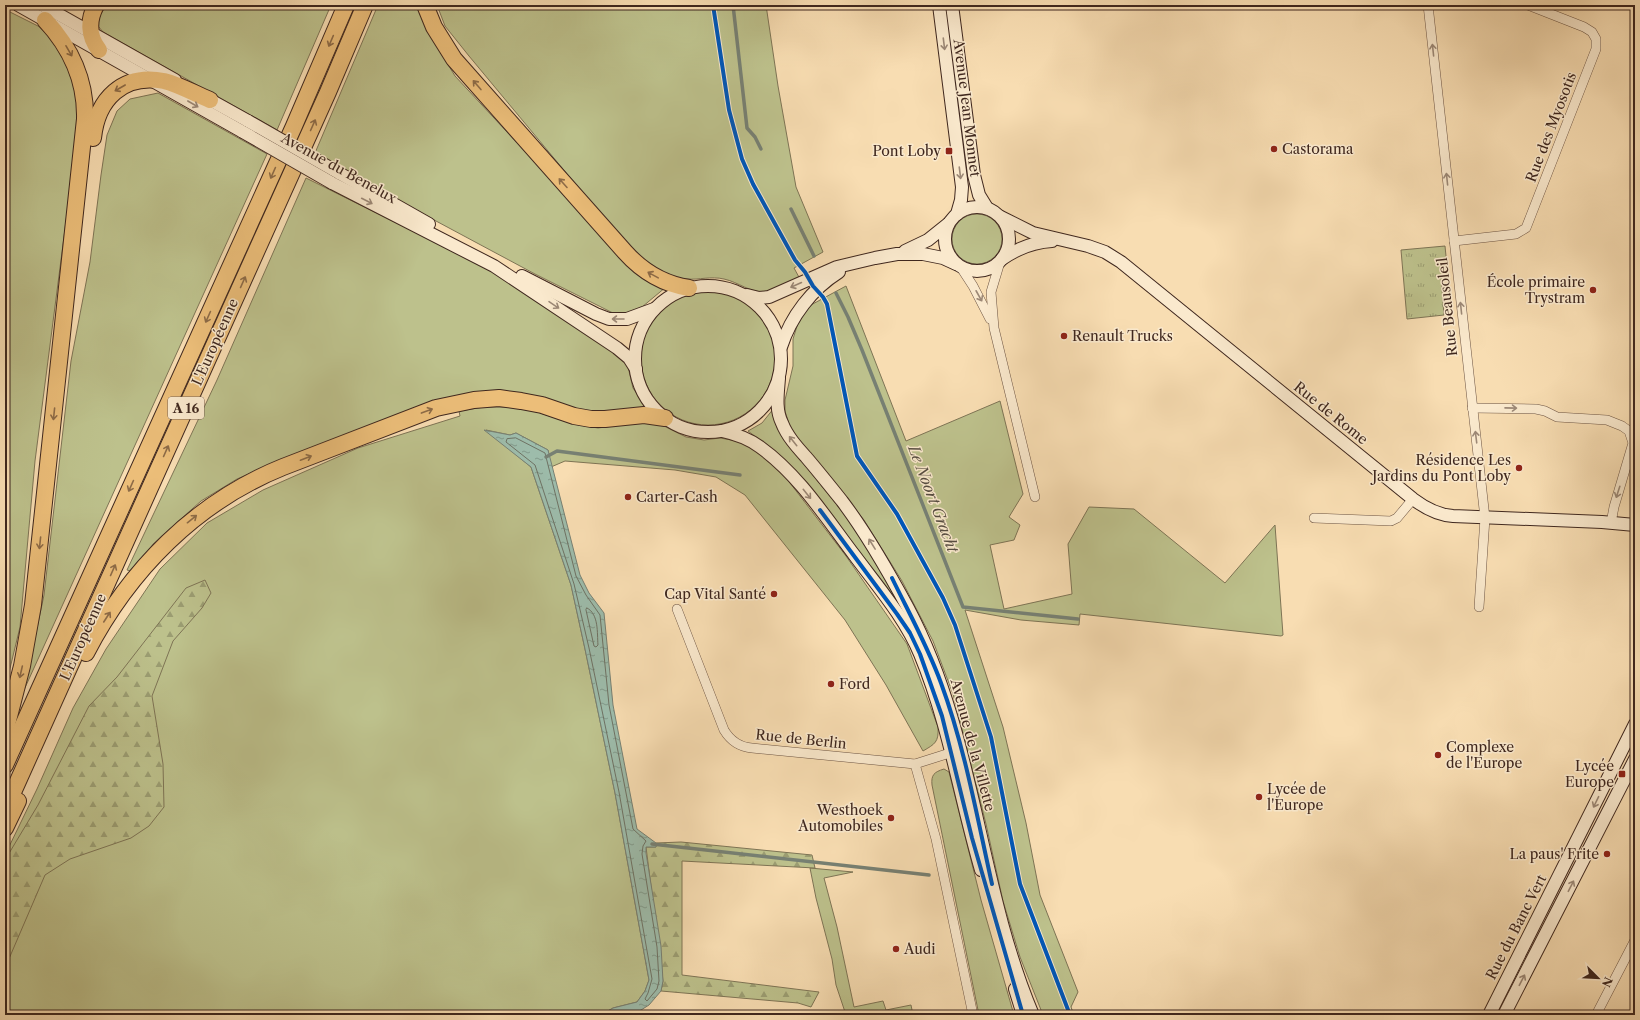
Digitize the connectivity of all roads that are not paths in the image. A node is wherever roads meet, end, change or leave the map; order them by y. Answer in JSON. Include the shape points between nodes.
{"nodes":[{"id":1,"x":18,"y":5,"type":"edge"},
{"id":2,"x":96,"y":5,"type":"edge"},
{"id":3,"x":346,"y":5,"type":"edge"},
{"id":4,"x":365,"y":5,"type":"edge"},
{"id":5,"x":425,"y":5,"type":"edge"},
{"id":6,"x":939,"y":5,"type":"edge"},
{"id":7,"x":952,"y":5,"type":"edge"},
{"id":8,"x":1428,"y":5,"type":"edge"},
{"id":9,"x":1528,"y":5,"type":"edge"},
{"id":10,"x":43,"y":13,"type":"edge"},
{"id":11,"x":90,"y":32,"type":"junction"},
{"id":12,"x":98,"y":50,"type":"junction"},
{"id":13,"x":152,"y":80,"type":"junction"},
{"id":14,"x":210,"y":100,"type":"junction"},
{"id":15,"x":245,"y":127,"type":"junction"},
{"id":16,"x":336,"y":178,"type":"junction"},
{"id":17,"x":987,"y":208,"type":"junction"},
{"id":18,"x":957,"y":214,"type":"junction"},
{"id":19,"x":1001,"y":217,"type":"junction"},
{"id":20,"x":949,"y":223,"type":"junction"},
{"id":21,"x":1063,"y":240,"type":"junction"},
{"id":22,"x":1454,"y":241,"type":"junction"},
{"id":23,"x":897,"y":254,"type":"junction"},
{"id":24,"x":1001,"y":260,"type":"junction"},
{"id":25,"x":858,"y":262,"type":"junction"},
{"id":26,"x":958,"y":265,"type":"junction"},
{"id":27,"x":689,"y":288,"type":"junction"},
{"id":28,"x":744,"y":295,"type":"junction"},
{"id":29,"x":655,"y":309,"type":"junction"},
{"id":30,"x":994,"y":328,"type":"junction"},
{"id":31,"x":781,"y":347,"type":"junction"},
{"id":32,"x":636,"y":369,"type":"junction"},
{"id":33,"x":779,"y":378,"type":"junction"},
{"id":34,"x":57,"y":387,"type":"junction"},
{"id":35,"x":1472,"y":408,"type":"junction"},
{"id":36,"x":665,"y":418,"type":"junction"},
{"id":37,"x":722,"y":431,"type":"junction"},
{"id":38,"x":1035,"y":497,"type":"dead end"},
{"id":39,"x":1413,"y":500,"type":"junction"},
{"id":40,"x":1314,"y":518,"type":"dead end"},
{"id":41,"x":1485,"y":518,"type":"junction"},
{"id":42,"x":1611,"y":523,"type":"junction"},
{"id":43,"x":1635,"y":525,"type":"edge"},
{"id":44,"x":1479,"y":607,"type":"dead end"},
{"id":45,"x":677,"y":609,"type":"dead end"},
{"id":46,"x":1635,"y":724,"type":"edge"},
{"id":47,"x":5,"y":732,"type":"edge"},
{"id":48,"x":956,"y":751,"type":"junction"},
{"id":49,"x":1635,"y":759,"type":"edge"},
{"id":50,"x":915,"y":764,"type":"junction"},
{"id":51,"x":5,"y":765,"type":"edge"},
{"id":52,"x":5,"y":810,"type":"edge"},
{"id":53,"x":5,"y":828,"type":"edge"},
{"id":54,"x":1635,"y":940,"type":"edge"},
{"id":55,"x":973,"y":1015,"type":"edge"},
{"id":56,"x":1023,"y":1015,"type":"edge"},
{"id":57,"x":1033,"y":1015,"type":"edge"},
{"id":58,"x":1489,"y":1015,"type":"edge"},
{"id":59,"x":1504,"y":1015,"type":"edge"},
{"id":60,"x":1596,"y":1015,"type":"edge"}],
"edges":[{"from":1,"to":10,"type":"main road","name":"Avenue du Benelux"},
{"from":2,"to":11,"type":"highway","via":[[90,21]]},
{"from":3,"to":51,"type":"highway","name":"L'Européenne","number":"A 16","one_way":true,"via":[[294,126]]},
{"from":52,"to":4,"type":"highway","name":"L'Européenne","number":"A 16","one_way":true},
{"from":27,"to":5,"type":"highway","one_way":true,"via":[[654,277],[630,258],[454,58],[436,31]]},
{"from":6,"to":18,"type":"main road","name":"Avenue Jean Monnet","one_way":true,"via":[[962,187]]},
{"from":7,"to":17,"type":"main road","name":"Avenue Jean Monnet","via":[[974,175],[982,203]]},
{"from":22,"to":8,"type":"street","name":"Rue Beausoleil","one_way":true},
{"from":9,"to":22,"type":"street","name":"Rue des Myosotis","via":[[1589,30],[1596,39],[1596,49],[1526,228],[1516,234]]},
{"from":10,"to":11,"type":"main road","name":"Avenue du Benelux"},
{"from":10,"to":12,"type":"main road","name":"Avenue du Benelux"},
{"from":10,"to":34,"type":"highway","one_way":true,"via":[[73,59],[81,81],[85,104]]},
{"from":11,"to":12,"type":"highway"},
{"from":11,"to":14,"type":"main road","name":"Avenue du Benelux"},
{"from":12,"to":13,"type":"main road","name":"Avenue du Benelux"},
{"from":13,"to":14,"type":"highway","via":[[169,83]]},
{"from":13,"to":15,"type":"main road","name":"Avenue du Benelux","one_way":true},
{"from":13,"to":34,"type":"highway","one_way":true,"via":[[138,81],[119,88],[105,101],[97,117],[78,265]]},
{"from":14,"to":15,"type":"main road","name":"Avenue du Benelux"},
{"from":15,"to":16,"type":"main road","name":"Avenue du Benelux","bridge":true},
{"from":29,"to":16,"type":"main road","name":"Avenue du Benelux","one_way":true,"via":[[621,320],[603,317]]},
{"from":16,"to":32,"type":"main road","name":"Avenue du Benelux","one_way":true,"via":[[509,275],[617,348],[629,358]]},
{"from":17,"to":18,"type":"main road","via":[[972,207]]},
{"from":17,"to":19,"type":"main road"},
{"from":18,"to":20,"type":"main road"},
{"from":19,"to":21,"type":"main road","name":"Rue de Rome","via":[[1033,233]]},
{"from":19,"to":24,"type":"main road","via":[[1007,228],[1009,240]]},
{"from":20,"to":23,"type":"main road","via":[[928,240]]},
{"from":20,"to":26,"type":"main road","via":[[945,237],[946,247]]},
{"from":21,"to":24,"type":"main road","name":"Rue de Rome","via":[[1028,245]]},
{"from":21,"to":39,"type":"main road","name":"Rue de Rome","via":[[1100,250],[1121,262]]},
{"from":35,"to":22,"type":"street","name":"Rue Beausoleil","one_way":true},
{"from":23,"to":25,"type":"main road"},
{"from":23,"to":26,"type":"main road","via":[[930,255]]},
{"from":24,"to":26,"type":"main road","via":[[982,271],[969,270]]},
{"from":24,"to":30,"type":"street","via":[[991,292]]},
{"from":25,"to":28,"type":"main road","one_way":true,"via":[[837,267],[769,297]]},
{"from":25,"to":31,"type":"main road","via":[[828,279],[813,292],[792,321]]},
{"from":26,"to":30,"type":"street","one_way":true,"via":[[980,298]]},
{"from":27,"to":28,"type":"main road","via":[[702,285],[716,286],[729,288]]},
{"from":27,"to":29,"type":"main road","via":[[671,296]]},
{"from":28,"to":31,"type":"main road","via":[[758,305],[769,318]]},
{"from":29,"to":32,"type":"main road","via":[[638,338]]},
{"from":30,"to":38,"type":"street"},
{"from":31,"to":33,"type":"main road"},
{"from":32,"to":36,"type":"main road","via":[[644,395]]},
{"from":33,"to":37,"type":"main road","via":[[769,400],[756,414],[740,425]]},
{"from":48,"to":33,"type":"main road","name":"Avenue de la Villette","one_way":true,"via":[[948,703],[916,625],[858,522],[789,436],[778,410]]},
{"from":34,"to":47,"type":"highway","one_way":true,"via":[[32,617]]},
{"from":41,"to":35,"type":"street","name":"Rue Beausoleil","one_way":true},
{"from":35,"to":42,"type":"street","one_way":true,"via":[[1539,409],[1556,417],[1604,420],[1626,428],[1633,443]]},
{"from":36,"to":37,"type":"main road","via":[[690,430]]},
{"from":53,"to":36,"type":"highway","one_way":true,"via":[[86,654],[113,607],[166,543],[199,514],[230,493],[283,467],[419,414],[459,402],[491,398],[521,401],[591,419],[644,415]]},
{"from":37,"to":48,"type":"main road","name":"Avenue de la Villette","one_way":true,"via":[[740,435],[755,443],[788,472],[814,502],[892,606],[920,654]]},
{"from":39,"to":40,"type":"street","via":[[1391,521]]},
{"from":39,"to":41,"type":"main road","name":"Rue de Rome","via":[[1448,516]]},
{"from":41,"to":42,"type":"main road","name":"Rue de Rome"},
{"from":41,"to":44,"type":"street","name":"Rue Beausoleil"},
{"from":42,"to":43,"type":"main road","name":"Rue de Rome"},
{"from":45,"to":50,"type":"street","name":"Rue de Berlin","via":[[726,733],[735,742],[752,748]]},
{"from":46,"to":58,"type":"main road","name":"Rue du Banc Vert","one_way":true},
{"from":48,"to":50,"type":"street","name":"Rue de Berlin"},
{"from":48,"to":56,"type":"main road","name":"Avenue de la Villette","via":[[972,838]]},
{"from":48,"to":57,"type":"main road","name":"Avenue de la Villette","via":[[1004,935]]},
{"from":59,"to":49,"type":"main road","one_way":true},
{"from":50,"to":55,"type":"street","via":[[936,839]]},
{"from":54,"to":60,"type":"street"}]}
